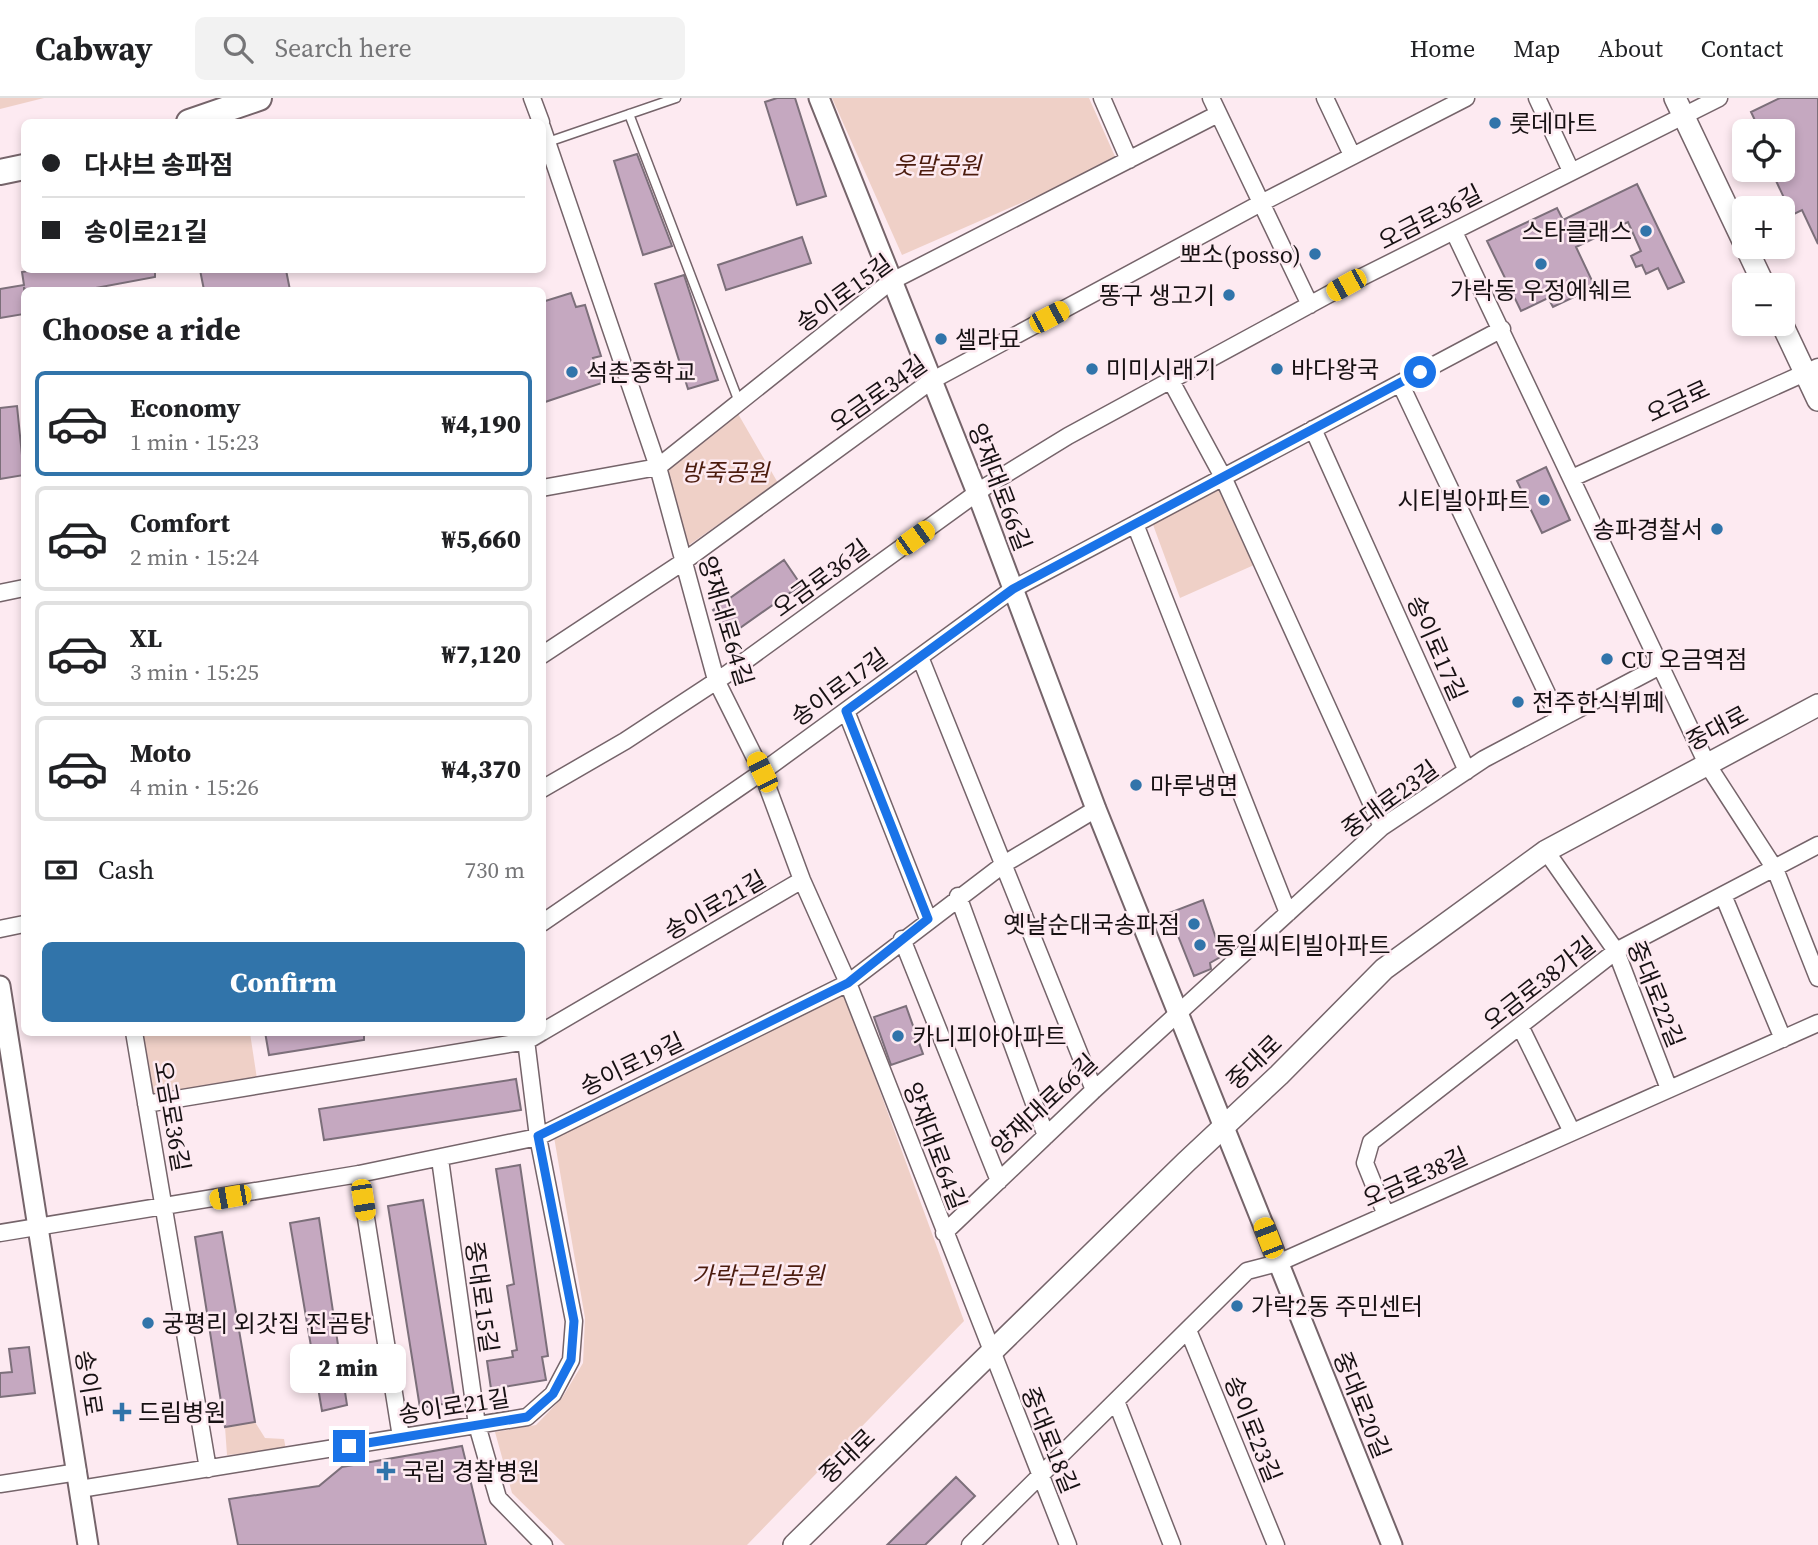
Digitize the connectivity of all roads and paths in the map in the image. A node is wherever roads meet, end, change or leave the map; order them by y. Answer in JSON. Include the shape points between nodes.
{"nodes":[{"id":1,"x":259,"y":98,"type":"edge"},
{"id":2,"x":533,"y":98,"type":"edge"},
{"id":3,"x":676,"y":98,"type":"edge"},
{"id":4,"x":819,"y":98,"type":"edge"},
{"id":5,"x":1102,"y":98,"type":"edge"},
{"id":6,"x":1211,"y":98,"type":"edge"},
{"id":7,"x":1325,"y":98,"type":"edge"},
{"id":8,"x":1466,"y":98,"type":"edge"},
{"id":9,"x":1536,"y":98,"type":"edge"},
{"id":10,"x":1675,"y":98,"type":"edge"},
{"id":11,"x":1719,"y":98,"type":"edge"},
{"id":12,"x":1437,"y":104,"type":"edge"},
{"id":13,"x":629,"y":114,"type":"junction"},
{"id":14,"x":1218,"y":114,"type":"junction"},
{"id":15,"x":1685,"y":118,"type":"junction"},
{"id":16,"x":198,"y":119,"type":"edge"},
{"id":17,"x":540,"y":119,"type":"edge"},
{"id":18,"x":546,"y":136,"type":"edge"},
{"id":19,"x":548,"y":142,"type":"junction"},
{"id":20,"x":1352,"y":155,"type":"junction"},
{"id":21,"x":1129,"y":160,"type":"junction"},
{"id":22,"x":21,"y":168,"type":"edge"},
{"id":23,"x":1571,"y":171,"type":"junction"},
{"id":24,"x":0,"y":172,"type":"edge"},
{"id":25,"x":1261,"y":203,"type":"junction"},
{"id":26,"x":1732,"y":218,"type":"edge"},
{"id":27,"x":1454,"y":232,"type":"junction"},
{"id":28,"x":890,"y":282,"type":"junction"},
{"id":29,"x":1310,"y":304,"type":"junction"},
{"id":30,"x":1502,"y":329,"type":"junction"},
{"id":31,"x":1790,"y":336,"type":"edge"},
{"id":32,"x":1812,"y":369,"type":"edge"},
{"id":33,"x":931,"y":381,"type":"junction"},
{"id":34,"x":1171,"y":381,"type":"junction"},
{"id":35,"x":1400,"y":383,"type":"junction"},
{"id":36,"x":1818,"y":400,"type":"edge"},
{"id":37,"x":739,"y":402,"type":"junction"},
{"id":38,"x":1313,"y":429,"type":"junction"},
{"id":39,"x":657,"y":467,"type":"junction"},
{"id":40,"x":1223,"y":477,"type":"junction"},
{"id":41,"x":1572,"y":478,"type":"junction"},
{"id":42,"x":546,"y":487,"type":"edge"},
{"id":43,"x":977,"y":493,"type":"junction"},
{"id":44,"x":1135,"y":524,"type":"junction"},
{"id":45,"x":683,"y":562,"type":"junction"},
{"id":46,"x":21,"y":589,"type":"edge"},
{"id":47,"x":1013,"y":589,"type":"junction"},
{"id":48,"x":0,"y":593,"type":"edge"},
{"id":49,"x":546,"y":652,"type":"edge"},
{"id":50,"x":920,"y":657,"type":"junction"},
{"id":51,"x":1660,"y":666,"type":"junction"},
{"id":52,"x":716,"y":680,"type":"junction"},
{"id":53,"x":1818,"y":705,"type":"edge"},
{"id":54,"x":846,"y":711,"type":"junction"},
{"id":55,"x":1559,"y":719,"type":"junction"},
{"id":56,"x":1707,"y":764,"type":"junction"},
{"id":57,"x":1467,"y":771,"type":"junction"},
{"id":58,"x":762,"y":772,"type":"junction"},
{"id":59,"x":546,"y":787,"type":"edge"},
{"id":60,"x":1096,"y":809,"type":"junction"},
{"id":61,"x":1382,"y":827,"type":"junction"},
{"id":62,"x":1818,"y":845,"type":"edge"},
{"id":63,"x":1546,"y":851,"type":"junction"},
{"id":64,"x":1004,"y":864,"type":"junction"},
{"id":65,"x":1775,"y":869,"type":"junction"},
{"id":66,"x":803,"y":880,"type":"junction"},
{"id":67,"x":1724,"y":895,"type":"junction"},
{"id":68,"x":958,"y":896,"type":"junction"},
{"id":69,"x":1288,"y":913,"type":"junction"},
{"id":70,"x":928,"y":919,"type":"junction"},
{"id":71,"x":546,"y":920,"type":"edge"},
{"id":72,"x":21,"y":924,"type":"edge"},
{"id":73,"x":0,"y":929,"type":"edge"},
{"id":74,"x":902,"y":939,"type":"junction"},
{"id":75,"x":1616,"y":951,"type":"junction"},
{"id":76,"x":1818,"y":978,"type":"edge"},
{"id":77,"x":848,"y":983,"type":"junction"},
{"id":78,"x":0,"y":986,"type":"edge"},
{"id":79,"x":1179,"y":1013,"type":"junction"},
{"id":80,"x":1818,"y":1024,"type":"edge"},
{"id":81,"x":1520,"y":1027,"type":"junction"},
{"id":82,"x":546,"y":1030,"type":"edge"},
{"id":83,"x":135,"y":1036,"type":"edge"},
{"id":84,"x":526,"y":1037,"type":"edge"},
{"id":85,"x":1783,"y":1039,"type":"junction"},
{"id":86,"x":1669,"y":1089,"type":"junction"},
{"id":87,"x":1094,"y":1090,"type":"junction"},
{"id":88,"x":146,"y":1104,"type":"junction"},
{"id":89,"x":1226,"y":1127,"type":"junction"},
{"id":90,"x":1572,"y":1132,"type":"junction"},
{"id":91,"x":538,"y":1136,"type":"junction"},
{"id":92,"x":1046,"y":1136,"type":"junction"},
{"id":93,"x":440,"y":1159,"type":"junction"},
{"id":94,"x":359,"y":1174,"type":"junction"},
{"id":95,"x":999,"y":1181,"type":"junction"},
{"id":96,"x":164,"y":1208,"type":"junction"},
{"id":97,"x":1386,"y":1214,"type":"junction"},
{"id":98,"x":40,"y":1228,"type":"junction"},
{"id":99,"x":0,"y":1233,"type":"edge"},
{"id":100,"x":944,"y":1233,"type":"junction"},
{"id":101,"x":1278,"y":1263,"type":"junction"},
{"id":102,"x":1188,"y":1330,"type":"junction"},
{"id":103,"x":990,"y":1352,"type":"junction"},
{"id":104,"x":1116,"y":1401,"type":"junction"},
{"id":105,"x":477,"y":1425,"type":"junction"},
{"id":106,"x":401,"y":1437,"type":"junction"},
{"id":107,"x":208,"y":1469,"type":"junction"},
{"id":108,"x":1040,"y":1477,"type":"junction"},
{"id":109,"x":79,"y":1481,"type":"junction"},
{"id":110,"x":0,"y":1484,"type":"edge"},
{"id":111,"x":89,"y":1545,"type":"edge"},
{"id":112,"x":544,"y":1545,"type":"edge"},
{"id":113,"x":794,"y":1545,"type":"edge"},
{"id":114,"x":970,"y":1545,"type":"edge"},
{"id":115,"x":1068,"y":1545,"type":"edge"},
{"id":116,"x":1172,"y":1545,"type":"edge"},
{"id":117,"x":1276,"y":1545,"type":"edge"},
{"id":118,"x":1392,"y":1545,"type":"edge"}],
"edges":[{"from":1,"to":16,"type":"main road"},
{"from":2,"to":17,"type":"street","name":"양재대로64길"},
{"from":3,"to":13,"type":"lane"},
{"from":4,"to":28,"type":"street","name":"양재대로66길"},
{"from":5,"to":21,"type":"street"},
{"from":6,"to":14,"type":"street"},
{"from":7,"to":20,"type":"street"},
{"from":8,"to":12,"type":"street","name":"오금로34길"},
{"from":9,"to":23,"type":"street"},
{"from":10,"to":15,"type":"main road"},
{"from":11,"to":15,"type":"street","name":"오금로36길"},
{"from":12,"to":20,"type":"street","name":"오금로34길"},
{"from":13,"to":19,"type":"lane"},
{"from":13,"to":37,"type":"lane"},
{"from":14,"to":21,"type":"street","name":"송이로15길"},
{"from":14,"to":25,"type":"street"},
{"from":15,"to":23,"type":"street","name":"오금로36길"},
{"from":15,"to":26,"type":"main road"},
{"from":18,"to":19,"type":"street","name":"양재대로64길"},
{"from":19,"to":39,"type":"street","name":"양재대로64길"},
{"from":20,"to":25,"type":"street","name":"오금로34길"},
{"from":21,"to":28,"type":"street","name":"송이로15길"},
{"from":22,"to":24,"type":"main road"},
{"from":23,"to":27,"type":"street","name":"오금로36길"},
{"from":25,"to":29,"type":"street"},
{"from":25,"to":33,"type":"street","name":"오금로34길"},
{"from":27,"to":29,"type":"street","name":"오금로36길"},
{"from":27,"to":30,"type":"street"},
{"from":28,"to":33,"type":"street","name":"양재대로66길"},
{"from":28,"to":37,"type":"street","name":"송이로15길"},
{"from":29,"to":34,"type":"street","name":"오금로36길"},
{"from":30,"to":35,"type":"street","name":"송이로17길"},
{"from":30,"to":41,"type":"street"},
{"from":31,"to":32,"type":"main road"},
{"from":32,"to":36,"type":"main road"},
{"from":32,"to":41,"type":"street","name":"오금로"},
{"from":33,"to":43,"type":"street","name":"양재대로66길"},
{"from":33,"to":45,"type":"street","name":"오금로34길"},
{"from":34,"to":40,"type":"street"},
{"from":34,"to":43,"type":"street","name":"오금로36길","via":[[1068,436]]},
{"from":35,"to":38,"type":"street","name":"송이로17길"},
{"from":35,"to":55,"type":"street"},
{"from":37,"to":39,"type":"street","name":"송이로15길"},
{"from":38,"to":40,"type":"street","name":"송이로17길"},
{"from":38,"to":57,"type":"street","name":"송이로17길"},
{"from":39,"to":42,"type":"street","name":"송이로15길"},
{"from":39,"to":45,"type":"street","name":"양재대로64길"},
{"from":40,"to":44,"type":"street","name":"송이로17길"},
{"from":40,"to":61,"type":"street"},
{"from":41,"to":51,"type":"street"},
{"from":43,"to":47,"type":"street","name":"양재대로66길"},
{"from":43,"to":52,"type":"street","name":"오금로36길"},
{"from":44,"to":47,"type":"street","name":"송이로17길"},
{"from":44,"to":69,"type":"street"},
{"from":45,"to":49,"type":"street","name":"오금로34길"},
{"from":45,"to":52,"type":"street","name":"양재대로64길"},
{"from":46,"to":48,"type":"street"},
{"from":47,"to":50,"type":"street","name":"송이로17길"},
{"from":47,"to":60,"type":"street","name":"양재대로66길"},
{"from":50,"to":54,"type":"street","name":"송이로17길"},
{"from":50,"to":64,"type":"street"},
{"from":51,"to":55,"type":"street","name":"중대로23길"},
{"from":51,"to":56,"type":"street"},
{"from":52,"to":58,"type":"street","name":"양재대로64길"},
{"from":52,"to":59,"type":"street","name":"오금로36길"},
{"from":53,"to":56,"type":"main road","name":"중대로"},
{"from":54,"to":58,"type":"street","name":"송이로17길"},
{"from":54,"to":70,"type":"street"},
{"from":55,"to":57,"type":"street","name":"중대로23길"},
{"from":56,"to":63,"type":"main road","name":"중대로"},
{"from":56,"to":65,"type":"street"},
{"from":57,"to":61,"type":"street","name":"중대로23길"},
{"from":58,"to":66,"type":"street","name":"양재대로64길"},
{"from":58,"to":71,"type":"street","name":"송이로17길"},
{"from":60,"to":64,"type":"street","name":"송이로19길"},
{"from":60,"to":79,"type":"street","name":"양재대로66길"},
{"from":61,"to":69,"type":"street","name":"중대로23길"},
{"from":62,"to":65,"type":"street","name":"오금로38가길"},
{"from":63,"to":75,"type":"street","name":"중대로22길"},
{"from":63,"to":89,"type":"main road","name":"중대로","via":[[1384,969]]},
{"from":64,"to":68,"type":"street","name":"송이로19길"},
{"from":64,"to":87,"type":"street"},
{"from":65,"to":67,"type":"street","name":"오금로38가길"},
{"from":65,"to":76,"type":"street"},
{"from":66,"to":77,"type":"street","name":"양재대로64길"},
{"from":66,"to":82,"type":"street","name":"송이로21길"},
{"from":67,"to":75,"type":"street","name":"오금로38가길"},
{"from":67,"to":85,"type":"street"},
{"from":68,"to":70,"type":"street","name":"송이로19길"},
{"from":68,"to":92,"type":"street"},
{"from":69,"to":79,"type":"street","name":"중대로23길"},
{"from":70,"to":74,"type":"street","name":"송이로19길"},
{"from":72,"to":73,"type":"street"},
{"from":74,"to":77,"type":"street","name":"송이로19길"},
{"from":74,"to":95,"type":"street"},
{"from":75,"to":81,"type":"street","name":"오금로38가길"},
{"from":75,"to":86,"type":"street","name":"중대로22길"},
{"from":77,"to":91,"type":"street","name":"송이로19길"},
{"from":77,"to":100,"type":"street","name":"양재대로64길"},
{"from":78,"to":98,"type":"street","name":"송이로"},
{"from":79,"to":87,"type":"street","name":"양재대로66길"},
{"from":79,"to":89,"type":"street","name":"양재대로66길"},
{"from":80,"to":85,"type":"street","name":"오금로38길"},
{"from":81,"to":90,"type":"street"},
{"from":81,"to":97,"type":"street","name":"오금로38가길","via":[[1371,1142],[1365,1163]]},
{"from":83,"to":88,"type":"street","name":"오금로36길"},
{"from":84,"to":88,"type":"street","name":"송이로21길"},
{"from":84,"to":91,"type":"street","name":"송이로21길"},
{"from":85,"to":86,"type":"street","name":"오금로38길"},
{"from":86,"to":90,"type":"street","name":"오금로38길"},
{"from":87,"to":92,"type":"street","name":"양재대로66길"},
{"from":88,"to":96,"type":"street","name":"오금로36길"},
{"from":89,"to":101,"type":"street","name":"중대로20길"},
{"from":89,"to":103,"type":"main road","name":"중대로"},
{"from":90,"to":97,"type":"street","name":"오금로38길"},
{"from":91,"to":93,"type":"street","name":"송이로19길"},
{"from":91,"to":105,"type":"street","name":"송이로21길","via":[[574,1321],[571,1360],[553,1394],[527,1417]]},
{"from":92,"to":95,"type":"street","name":"양재대로66길"},
{"from":93,"to":94,"type":"street","name":"송이로19길"},
{"from":93,"to":105,"type":"street","name":"중대로15길"},
{"from":94,"to":96,"type":"street","name":"송이로19길"},
{"from":94,"to":106,"type":"street"},
{"from":95,"to":100,"type":"street","name":"양재대로66길"},
{"from":96,"to":98,"type":"street","name":"송이로19길"},
{"from":96,"to":107,"type":"street"},
{"from":97,"to":101,"type":"street","name":"오금로38길"},
{"from":98,"to":99,"type":"street"},
{"from":98,"to":109,"type":"street","name":"송이로"},
{"from":100,"to":103,"type":"street","name":"양재대로64길"},
{"from":101,"to":102,"type":"street","via":[[1247,1271]]},
{"from":101,"to":118,"type":"street","name":"중대로20길"},
{"from":102,"to":104,"type":"street"},
{"from":102,"to":117,"type":"street","name":"송이로23길"},
{"from":103,"to":108,"type":"street","name":"중대로18길"},
{"from":103,"to":113,"type":"main road","name":"중대로"},
{"from":104,"to":108,"type":"street"},
{"from":104,"to":116,"type":"street"},
{"from":105,"to":106,"type":"street","name":"송이로21길"},
{"from":105,"to":112,"type":"street","name":"중대로15길","via":[[498,1498]]},
{"from":106,"to":107,"type":"street","name":"송이로21길"},
{"from":107,"to":109,"type":"street","name":"송이로21길"},
{"from":108,"to":114,"type":"street"},
{"from":108,"to":115,"type":"street","name":"중대로18길"},
{"from":109,"to":110,"type":"street","name":"송이로21길"},
{"from":109,"to":111,"type":"street","name":"송이로"}]}
